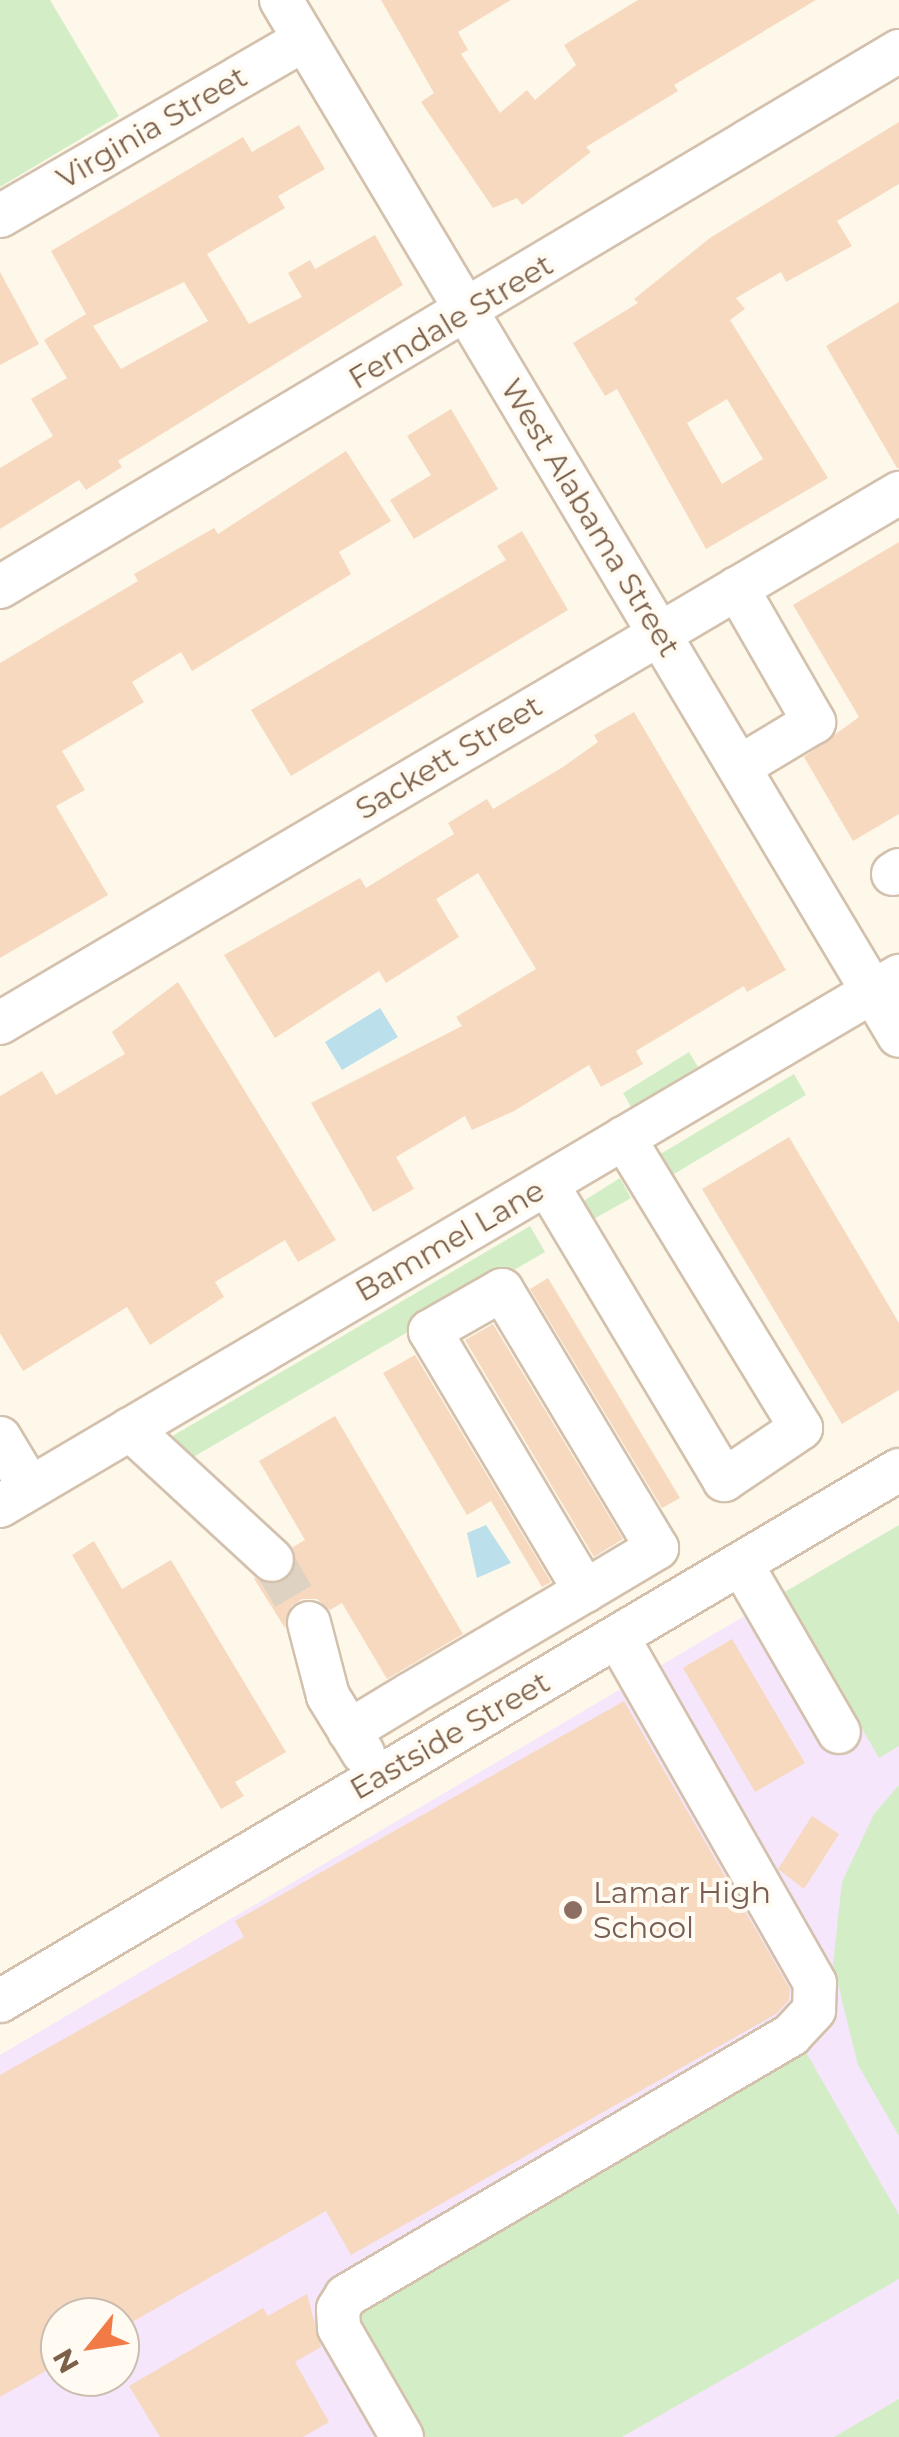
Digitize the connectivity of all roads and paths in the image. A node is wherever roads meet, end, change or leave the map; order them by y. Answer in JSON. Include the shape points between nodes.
{"nodes":[{"id":1,"x":281,"y":0,"type":"edge"},
{"id":2,"x":304,"y":40,"type":"junction"},
{"id":3,"x":899,"y":52,"type":"edge"},
{"id":4,"x":0,"y":216,"type":"edge"},
{"id":5,"x":468,"y":313,"type":"junction"},
{"id":6,"x":899,"y":492,"type":"edge"},
{"id":7,"x":0,"y":587,"type":"edge"},
{"id":8,"x":737,"y":588,"type":"junction"},
{"id":9,"x":659,"y":634,"type":"junction"},
{"id":10,"x":738,"y":767,"type":"junction"},
{"id":11,"x":886,"y":984,"type":"edge"},
{"id":12,"x":0,"y":1023,"type":"edge"},
{"id":13,"x":899,"y":1036,"type":"edge"},
{"id":14,"x":624,"y":1138,"type":"junction"},
{"id":15,"x":547,"y":1184,"type":"junction"},
{"id":16,"x":130,"y":1429,"type":"junction"},
{"id":17,"x":0,"y":1438,"type":"edge"},
{"id":18,"x":899,"y":1470,"type":"edge"},
{"id":19,"x":15,"y":1497,"type":"edge"},
{"id":20,"x":272,"y":1560,"type":"tunnel mouth"},
{"id":21,"x":742,"y":1565,"type":"junction"},
{"id":22,"x":585,"y":1591,"type":"junction"},
{"id":23,"x":308,"y":1623,"type":"tunnel mouth"},
{"id":24,"x":618,"y":1638,"type":"junction"},
{"id":25,"x":349,"y":1731,"type":"junction"},
{"id":26,"x":839,"y":1732,"type":"dead end"},
{"id":27,"x":388,"y":1772,"type":"junction"},
{"id":28,"x":0,"y":2000,"type":"edge"},
{"id":29,"x":402,"y":2437,"type":"edge"}],
"edges":[{"from":1,"to":2,"type":"street","name":"West Alabama Street"},
{"from":2,"to":4,"type":"street","name":"Virginia Street"},
{"from":2,"to":5,"type":"street","name":"West Alabama Street"},
{"from":3,"to":5,"type":"street","name":"Ferndale Street"},
{"from":5,"to":7,"type":"street","name":"Ferndale Street"},
{"from":5,"to":9,"type":"street","name":"West Alabama Street"},
{"from":6,"to":8,"type":"street","name":"Sackett Street"},
{"from":8,"to":9,"type":"street","name":"Sackett Street"},
{"from":8,"to":10,"type":"street","via":[[814,722]]},
{"from":9,"to":10,"type":"street","name":"West Alabama Street"},
{"from":9,"to":12,"type":"street","name":"Sackett Street"},
{"from":10,"to":11,"type":"street","name":"West Alabama Street"},
{"from":11,"to":13,"type":"street","name":"West Alabama Street"},
{"from":11,"to":14,"type":"street","name":"Bammel Lane"},
{"from":14,"to":15,"type":"street","name":"Bammel Lane"},
{"from":14,"to":15,"type":"street","via":[[801,1428],[724,1480]]},
{"from":15,"to":16,"type":"street","name":"Bammel Lane"},
{"from":16,"to":19,"type":"street","name":"Bammel Lane"},
{"from":16,"to":20,"type":"street"},
{"from":17,"to":19,"type":"street"},
{"from":18,"to":21,"type":"street","name":"Eastside Street"},
{"from":21,"to":24,"type":"street","name":"Eastside Street"},
{"from":21,"to":26,"type":"street"},
{"from":22,"to":22,"type":"street","via":[[658,1548],[502,1290],[430,1331]]},
{"from":22,"to":25,"type":"street"},
{"from":23,"to":25,"type":"street","via":[[328,1696]]},
{"from":24,"to":27,"type":"street","name":"Eastside Street"},
{"from":24,"to":29,"type":"street","via":[[816,1983],[814,2010],[791,2035],[346,2296],[338,2309],[339,2328]]},
{"from":25,"to":27,"type":"street","via":[[360,1751]]},
{"from":27,"to":28,"type":"street","name":"Eastside Street"}]}
